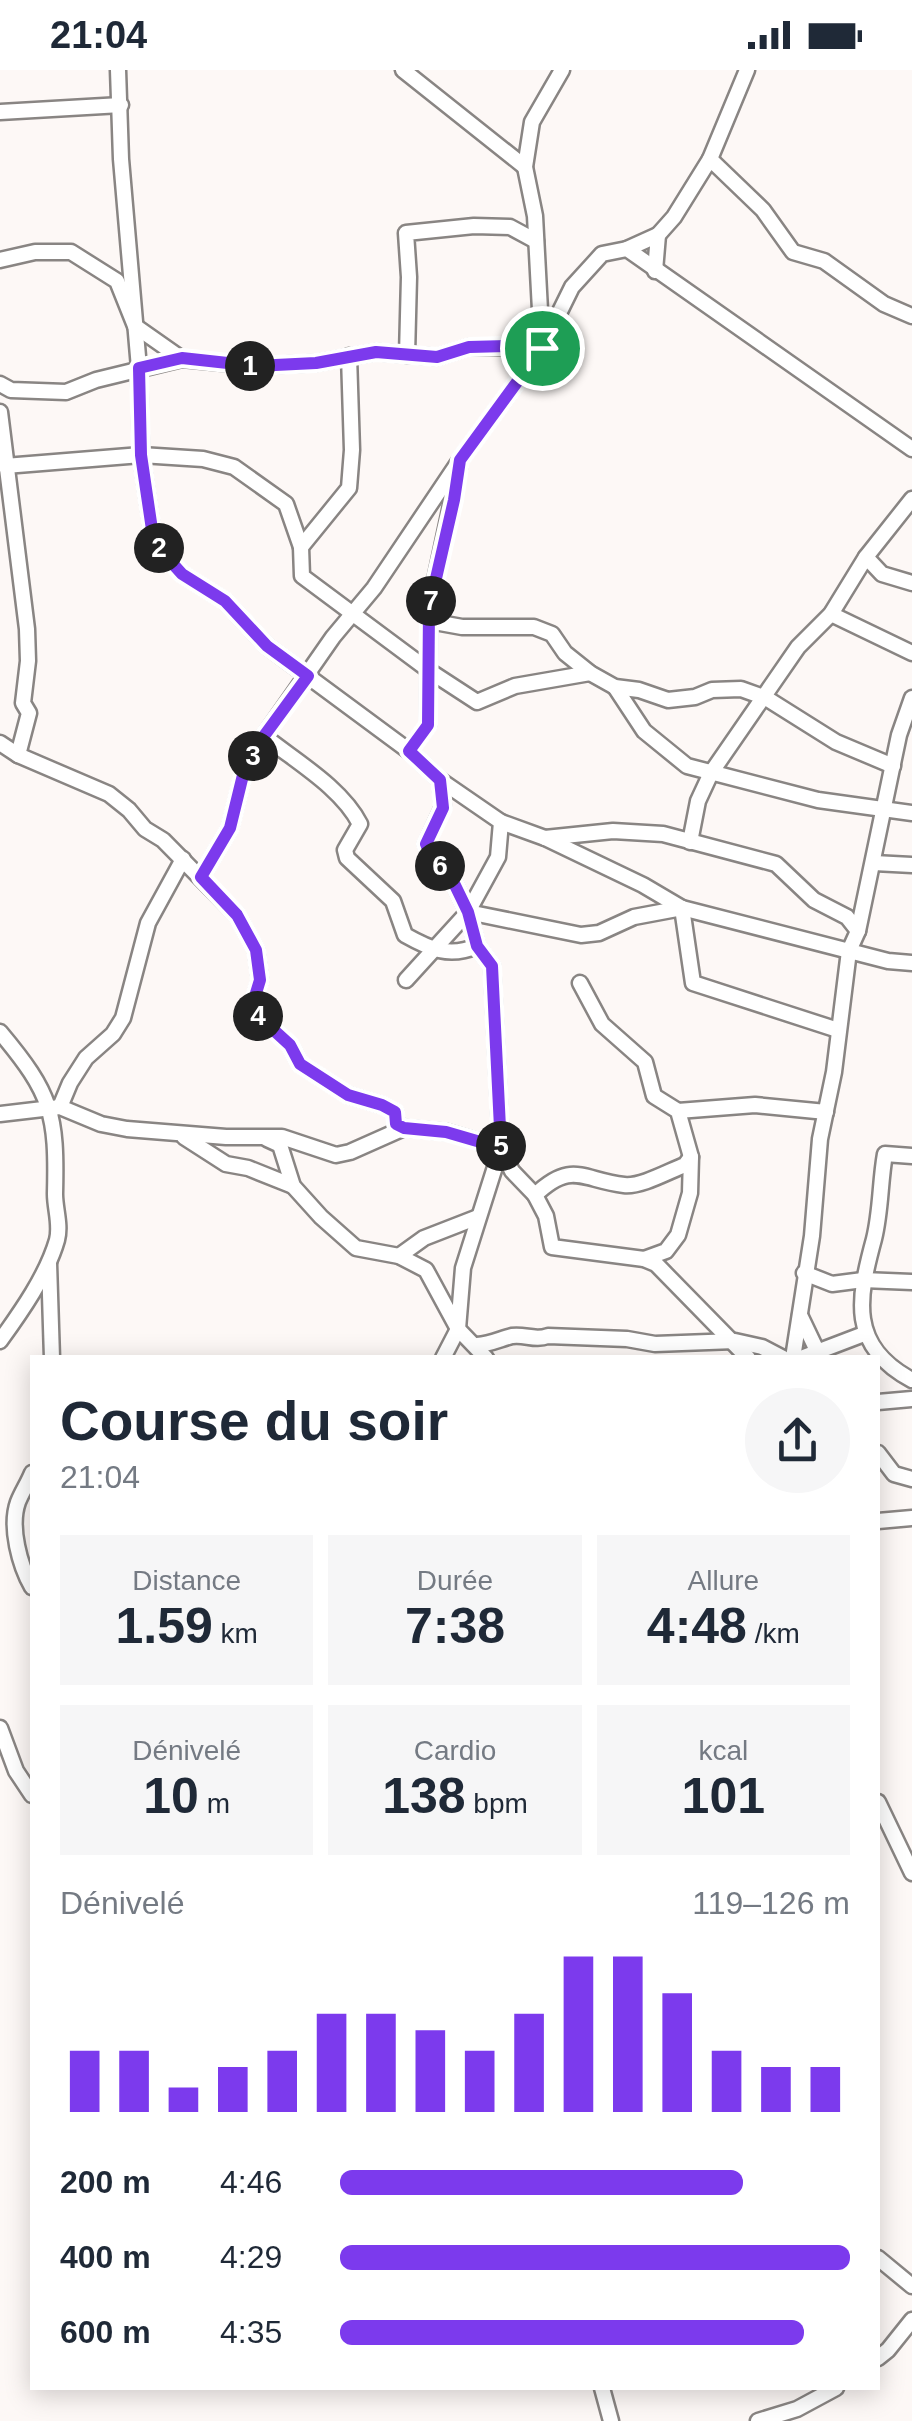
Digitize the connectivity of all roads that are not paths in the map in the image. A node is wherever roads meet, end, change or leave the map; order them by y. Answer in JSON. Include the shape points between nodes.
{"nodes":[{"id":1,"x":118,"y":70,"type":"edge"},
{"id":2,"x":403,"y":70,"type":"edge"},
{"id":3,"x":562,"y":70,"type":"edge"},
{"id":4,"x":747,"y":70,"type":"edge"},
{"id":5,"x":121,"y":104,"type":"junction"},
{"id":6,"x":0,"y":112,"type":"edge"},
{"id":7,"x":710,"y":160,"type":"junction"},
{"id":8,"x":526,"y":167,"type":"junction"},
{"id":9,"x":658,"y":235,"type":"junction"},
{"id":10,"x":536,"y":241,"type":"junction"},
{"id":11,"x":627,"y":249,"type":"junction"},
{"id":12,"x":0,"y":260,"type":"edge"},
{"id":13,"x":656,"y":271,"type":"junction"},
{"id":14,"x":912,"y":316,"type":"edge"},
{"id":15,"x":136,"y":326,"type":"junction"},
{"id":16,"x":542,"y":348,"type":"junction"},
{"id":17,"x":407,"y":355,"type":"junction"},
{"id":18,"x":349,"y":356,"type":"junction"},
{"id":19,"x":182,"y":358,"type":"junction"},
{"id":20,"x":139,"y":368,"type":"junction"},
{"id":21,"x":0,"y":384,"type":"edge"},
{"id":22,"x":0,"y":412,"type":"edge"},
{"id":23,"x":912,"y":449,"type":"edge"},
{"id":24,"x":141,"y":455,"type":"junction"},
{"id":25,"x":460,"y":460,"type":"junction"},
{"id":26,"x":5,"y":466,"type":"junction"},
{"id":27,"x":912,"y":500,"type":"edge"},
{"id":28,"x":301,"y":548,"type":"junction"},
{"id":29,"x":866,"y":557,"type":"junction"},
{"id":30,"x":912,"y":583,"type":"edge"},
{"id":31,"x":831,"y":614,"type":"junction"},
{"id":32,"x":353,"y":616,"type":"junction"},
{"id":33,"x":430,"y":621,"type":"junction"},
{"id":34,"x":912,"y":653,"type":"edge"},
{"id":35,"x":431,"y":672,"type":"junction"},
{"id":36,"x":590,"y":674,"type":"junction"},
{"id":37,"x":308,"y":676,"type":"junction"},
{"id":38,"x":615,"y":687,"type":"junction"},
{"id":39,"x":766,"y":698,"type":"junction"},
{"id":40,"x":912,"y":698,"type":"edge"},
{"id":41,"x":264,"y":736,"type":"junction"},
{"id":42,"x":0,"y":743,"type":"edge"},
{"id":43,"x":409,"y":751,"type":"junction"},
{"id":44,"x":18,"y":755,"type":"junction"},
{"id":45,"x":893,"y":766,"type":"junction"},
{"id":46,"x":711,"y":773,"type":"junction"},
{"id":47,"x":440,"y":780,"type":"junction"},
{"id":48,"x":886,"y":810,"type":"junction"},
{"id":49,"x":912,"y":813,"type":"edge"},
{"id":50,"x":501,"y":822,"type":"junction"},
{"id":51,"x":544,"y":838,"type":"junction"},
{"id":52,"x":690,"y":842,"type":"junction"},
{"id":53,"x":183,"y":859,"type":"junction"},
{"id":54,"x":874,"y":863,"type":"junction"},
{"id":55,"x":912,"y":865,"type":"edge"},
{"id":56,"x":201,"y":877,"type":"junction"},
{"id":57,"x":682,"y":908,"type":"junction"},
{"id":58,"x":468,"y":912,"type":"junction"},
{"id":59,"x":858,"y":932,"type":"junction"},
{"id":60,"x":477,"y":946,"type":"junction"},
{"id":61,"x":849,"y":950,"type":"junction"},
{"id":62,"x":434,"y":951,"type":"junction"},
{"id":63,"x":912,"y":963,"type":"edge"},
{"id":64,"x":406,"y":980,"type":"dead end"},
{"id":65,"x":580,"y":983,"type":"dead end"},
{"id":66,"x":838,"y":1030,"type":"junction"},
{"id":67,"x":0,"y":1032,"type":"edge"},
{"id":68,"x":55,"y":1107,"type":"junction"},
{"id":69,"x":678,"y":1111,"type":"junction"},
{"id":70,"x":826,"y":1112,"type":"junction"},
{"id":71,"x":0,"y":1114,"type":"edge"},
{"id":72,"x":404,"y":1128,"type":"junction"},
{"id":73,"x":179,"y":1134,"type":"junction"},
{"id":74,"x":266,"y":1139,"type":"junction"},
{"id":75,"x":501,"y":1148,"type":"junction"},
{"id":76,"x":912,"y":1156,"type":"edge"},
{"id":77,"x":691,"y":1157,"type":"junction"},
{"id":78,"x":293,"y":1186,"type":"junction"},
{"id":79,"x":535,"y":1196,"type":"junction"},
{"id":80,"x":478,"y":1217,"type":"junction"},
{"id":81,"x":48,"y":1256,"type":"junction"},
{"id":82,"x":399,"y":1256,"type":"junction"},
{"id":83,"x":644,"y":1259,"type":"junction"},
{"id":84,"x":804,"y":1273,"type":"junction"},
{"id":85,"x":863,"y":1280,"type":"junction"},
{"id":86,"x":912,"y":1282,"type":"edge"},
{"id":87,"x":800,"y":1315,"type":"junction"},
{"id":88,"x":458,"y":1330,"type":"junction"},
{"id":89,"x":864,"y":1334,"type":"junction"},
{"id":90,"x":596,"y":1340,"type":"junction"},
{"id":91,"x":0,"y":1341,"type":"edge"},
{"id":92,"x":735,"y":1341,"type":"junction"},
{"id":93,"x":482,"y":1352,"type":"edge"},
{"id":94,"x":818,"y":1354,"type":"edge"},
{"id":95,"x":52,"y":1355,"type":"edge"},
{"id":96,"x":446,"y":1355,"type":"edge"},
{"id":97,"x":594,"y":1355,"type":"edge"},
{"id":98,"x":746,"y":1355,"type":"edge"},
{"id":99,"x":777,"y":1355,"type":"edge"},
{"id":100,"x":797,"y":1355,"type":"edge"},
{"id":101,"x":912,"y":1380,"type":"edge"},
{"id":102,"x":912,"y":1399,"type":"edge"},
{"id":103,"x":880,"y":1402,"type":"edge"},
{"id":104,"x":880,"y":1456,"type":"edge"},
{"id":105,"x":30,"y":1477,"type":"edge"},
{"id":106,"x":912,"y":1479,"type":"edge"},
{"id":107,"x":912,"y":1518,"type":"edge"},
{"id":108,"x":880,"y":1521,"type":"edge"},
{"id":109,"x":30,"y":1583,"type":"edge"},
{"id":110,"x":0,"y":1728,"type":"edge"},
{"id":111,"x":30,"y":1792,"type":"edge"},
{"id":112,"x":880,"y":1806,"type":"edge"},
{"id":113,"x":909,"y":1857,"type":"edge"},
{"id":114,"x":912,"y":1873,"type":"edge"},
{"id":115,"x":880,"y":2260,"type":"edge"},
{"id":116,"x":880,"y":2270,"type":"edge"},
{"id":117,"x":910,"y":2283,"type":"edge"},
{"id":118,"x":912,"y":2320,"type":"edge"},
{"id":119,"x":880,"y":2356,"type":"edge"},
{"id":120,"x":603,"y":2390,"type":"edge"},
{"id":121,"x":832,"y":2390,"type":"edge"},
{"id":122,"x":611,"y":2421,"type":"edge"},
{"id":123,"x":758,"y":2421,"type":"edge"}],
"edges":[{"from":1,"to":5,"type":"street"},
{"from":2,"to":8,"type":"street"},
{"from":3,"to":8,"type":"street","via":[[532,122]]},
{"from":4,"to":7,"type":"street"},
{"from":5,"to":6,"type":"street"},
{"from":5,"to":15,"type":"street"},
{"from":7,"to":9,"type":"street"},
{"from":7,"to":14,"type":"street","via":[[763,210],[793,252],[824,261]]},
{"from":8,"to":10,"type":"street"},
{"from":9,"to":11,"type":"street"},
{"from":9,"to":13,"type":"street"},
{"from":10,"to":16,"type":"street"},
{"from":10,"to":17,"type":"street","via":[[510,227],[406,233]]},
{"from":11,"to":13,"type":"street"},
{"from":11,"to":16,"type":"street","via":[[602,254],[572,287]]},
{"from":12,"to":15,"type":"street","via":[[71,252],[116,281]]},
{"from":13,"to":23,"type":"street"},
{"from":15,"to":19,"type":"street"},
{"from":15,"to":20,"type":"street"},
{"from":16,"to":17,"type":"street"},
{"from":16,"to":25,"type":"street"},
{"from":17,"to":18,"type":"street"},
{"from":18,"to":19,"type":"street","via":[[255,366]]},
{"from":18,"to":28,"type":"street","via":[[349,488]]},
{"from":19,"to":20,"type":"street"},
{"from":20,"to":21,"type":"street","via":[[66,392]]},
{"from":20,"to":24,"type":"street"},
{"from":22,"to":26,"type":"street"},
{"from":24,"to":26,"type":"street"},
{"from":24,"to":28,"type":"street","via":[[234,467],[286,504]]},
{"from":24,"to":37,"type":"street","via":[[154,543],[182,574],[225,601],[267,646]]},
{"from":25,"to":32,"type":"street"},
{"from":25,"to":33,"type":"street"},
{"from":26,"to":44,"type":"street","via":[[27,629],[23,703],[29,713]]},
{"from":27,"to":29,"type":"street"},
{"from":28,"to":32,"type":"street","via":[[302,576]]},
{"from":29,"to":30,"type":"street","via":[[882,574]]},
{"from":29,"to":31,"type":"street"},
{"from":31,"to":34,"type":"street"},
{"from":31,"to":39,"type":"street","via":[[798,648]]},
{"from":32,"to":35,"type":"street"},
{"from":32,"to":37,"type":"street"},
{"from":33,"to":35,"type":"street"},
{"from":33,"to":36,"type":"street","via":[[534,627],[552,634]]},
{"from":35,"to":36,"type":"street","via":[[477,702],[515,686]]},
{"from":35,"to":43,"type":"street","via":[[428,725]]},
{"from":36,"to":38,"type":"street"},
{"from":37,"to":41,"type":"street"},
{"from":37,"to":43,"type":"street"},
{"from":38,"to":39,"type":"street","via":[[668,700],[741,689]]},
{"from":38,"to":46,"type":"street","via":[[649,736],[687,766]]},
{"from":39,"to":45,"type":"street","via":[[836,742]]},
{"from":39,"to":46,"type":"street"},
{"from":40,"to":45,"type":"street"},
{"from":41,"to":56,"type":"street","via":[[243,775],[230,828]]},
{"from":41,"to":62,"type":"street","via":[[356,816],[360,824],[345,850],[348,858],[393,901],[405,935]]},
{"from":42,"to":44,"type":"street"},
{"from":43,"to":47,"type":"street"},
{"from":44,"to":53,"type":"street","via":[[109,794]]},
{"from":45,"to":48,"type":"street"},
{"from":46,"to":48,"type":"street"},
{"from":46,"to":52,"type":"street"},
{"from":47,"to":50,"type":"street"},
{"from":47,"to":58,"type":"street","via":[[443,808],[426,844]]},
{"from":48,"to":49,"type":"street"},
{"from":48,"to":54,"type":"street"},
{"from":50,"to":51,"type":"street"},
{"from":50,"to":58,"type":"street","via":[[498,857]]},
{"from":51,"to":52,"type":"street","via":[[613,831]]},
{"from":51,"to":57,"type":"street"},
{"from":52,"to":59,"type":"street","via":[[776,864]]},
{"from":53,"to":56,"type":"street"},
{"from":53,"to":68,"type":"street","via":[[148,923],[123,1018],[86,1058]]},
{"from":54,"to":55,"type":"street"},
{"from":54,"to":59,"type":"street"},
{"from":56,"to":72,"type":"street","via":[[237,915],[256,950],[255,1013],[290,1045],[300,1064],[348,1095],[395,1112],[396,1124]]},
{"from":57,"to":58,"type":"street","via":[[581,935]]},
{"from":57,"to":61,"type":"street"},
{"from":57,"to":66,"type":"street","via":[[693,983]]},
{"from":58,"to":60,"type":"street"},
{"from":58,"to":62,"type":"street"},
{"from":59,"to":61,"type":"street"},
{"from":60,"to":62,"type":"street"},
{"from":60,"to":75,"type":"street","via":[[492,966]]},
{"from":61,"to":63,"type":"street"},
{"from":61,"to":66,"type":"street"},
{"from":62,"to":64,"type":"street"},
{"from":65,"to":69,"type":"street","via":[[602,1024],[645,1062],[654,1096]]},
{"from":66,"to":70,"type":"street"},
{"from":67,"to":68,"type":"street"},
{"from":68,"to":71,"type":"street"},
{"from":68,"to":73,"type":"street","via":[[100,1124]]},
{"from":68,"to":81,"type":"street","via":[[58,1226]]},
{"from":69,"to":70,"type":"street","via":[[756,1105]]},
{"from":69,"to":77,"type":"street"},
{"from":70,"to":84,"type":"street"},
{"from":72,"to":74,"type":"street","via":[[336,1155],[282,1137]]},
{"from":72,"to":75,"type":"street"},
{"from":73,"to":74,"type":"street"},
{"from":73,"to":78,"type":"street","via":[[226,1164]]},
{"from":74,"to":78,"type":"street","via":[[280,1145]]},
{"from":75,"to":79,"type":"street"},
{"from":75,"to":80,"type":"street"},
{"from":76,"to":85,"type":"street","via":[[885,1154]]},
{"from":77,"to":79,"type":"street","via":[[686,1165],[628,1186],[588,1174],[554,1178]]},
{"from":77,"to":83,"type":"street","via":[[690,1193],[678,1234],[666,1251]]},
{"from":78,"to":82,"type":"street","via":[[356,1248]]},
{"from":79,"to":83,"type":"street","via":[[552,1248]]},
{"from":80,"to":82,"type":"street","via":[[424,1238]]},
{"from":80,"to":88,"type":"street","via":[[462,1268]]},
{"from":81,"to":91,"type":"street"},
{"from":81,"to":95,"type":"street"},
{"from":82,"to":88,"type":"street","via":[[426,1270]]},
{"from":83,"to":92,"type":"street"},
{"from":84,"to":85,"type":"street","via":[[832,1284]]},
{"from":84,"to":87,"type":"street"},
{"from":85,"to":86,"type":"street"},
{"from":85,"to":89,"type":"street"},
{"from":87,"to":94,"type":"street"},
{"from":87,"to":100,"type":"street"},
{"from":88,"to":93,"type":"street"},
{"from":88,"to":96,"type":"street"},
{"from":89,"to":94,"type":"street"},
{"from":89,"to":101,"type":"street"},
{"from":90,"to":92,"type":"street"},
{"from":90,"to":93,"type":"street","via":[[513,1336]]},
{"from":90,"to":97,"type":"street"},
{"from":92,"to":98,"type":"street"},
{"from":92,"to":99,"type":"street"},
{"from":102,"to":103,"type":"street"},
{"from":104,"to":106,"type":"street","via":[[894,1474]]},
{"from":105,"to":109,"type":"street","via":[[15,1524]]},
{"from":107,"to":108,"type":"street"},
{"from":110,"to":111,"type":"street"},
{"from":112,"to":113,"type":"street"},
{"from":113,"to":114,"type":"street"},
{"from":115,"to":117,"type":"street"},
{"from":116,"to":117,"type":"street"},
{"from":118,"to":119,"type":"street"},
{"from":120,"to":122,"type":"street"},
{"from":121,"to":123,"type":"street"}]}
